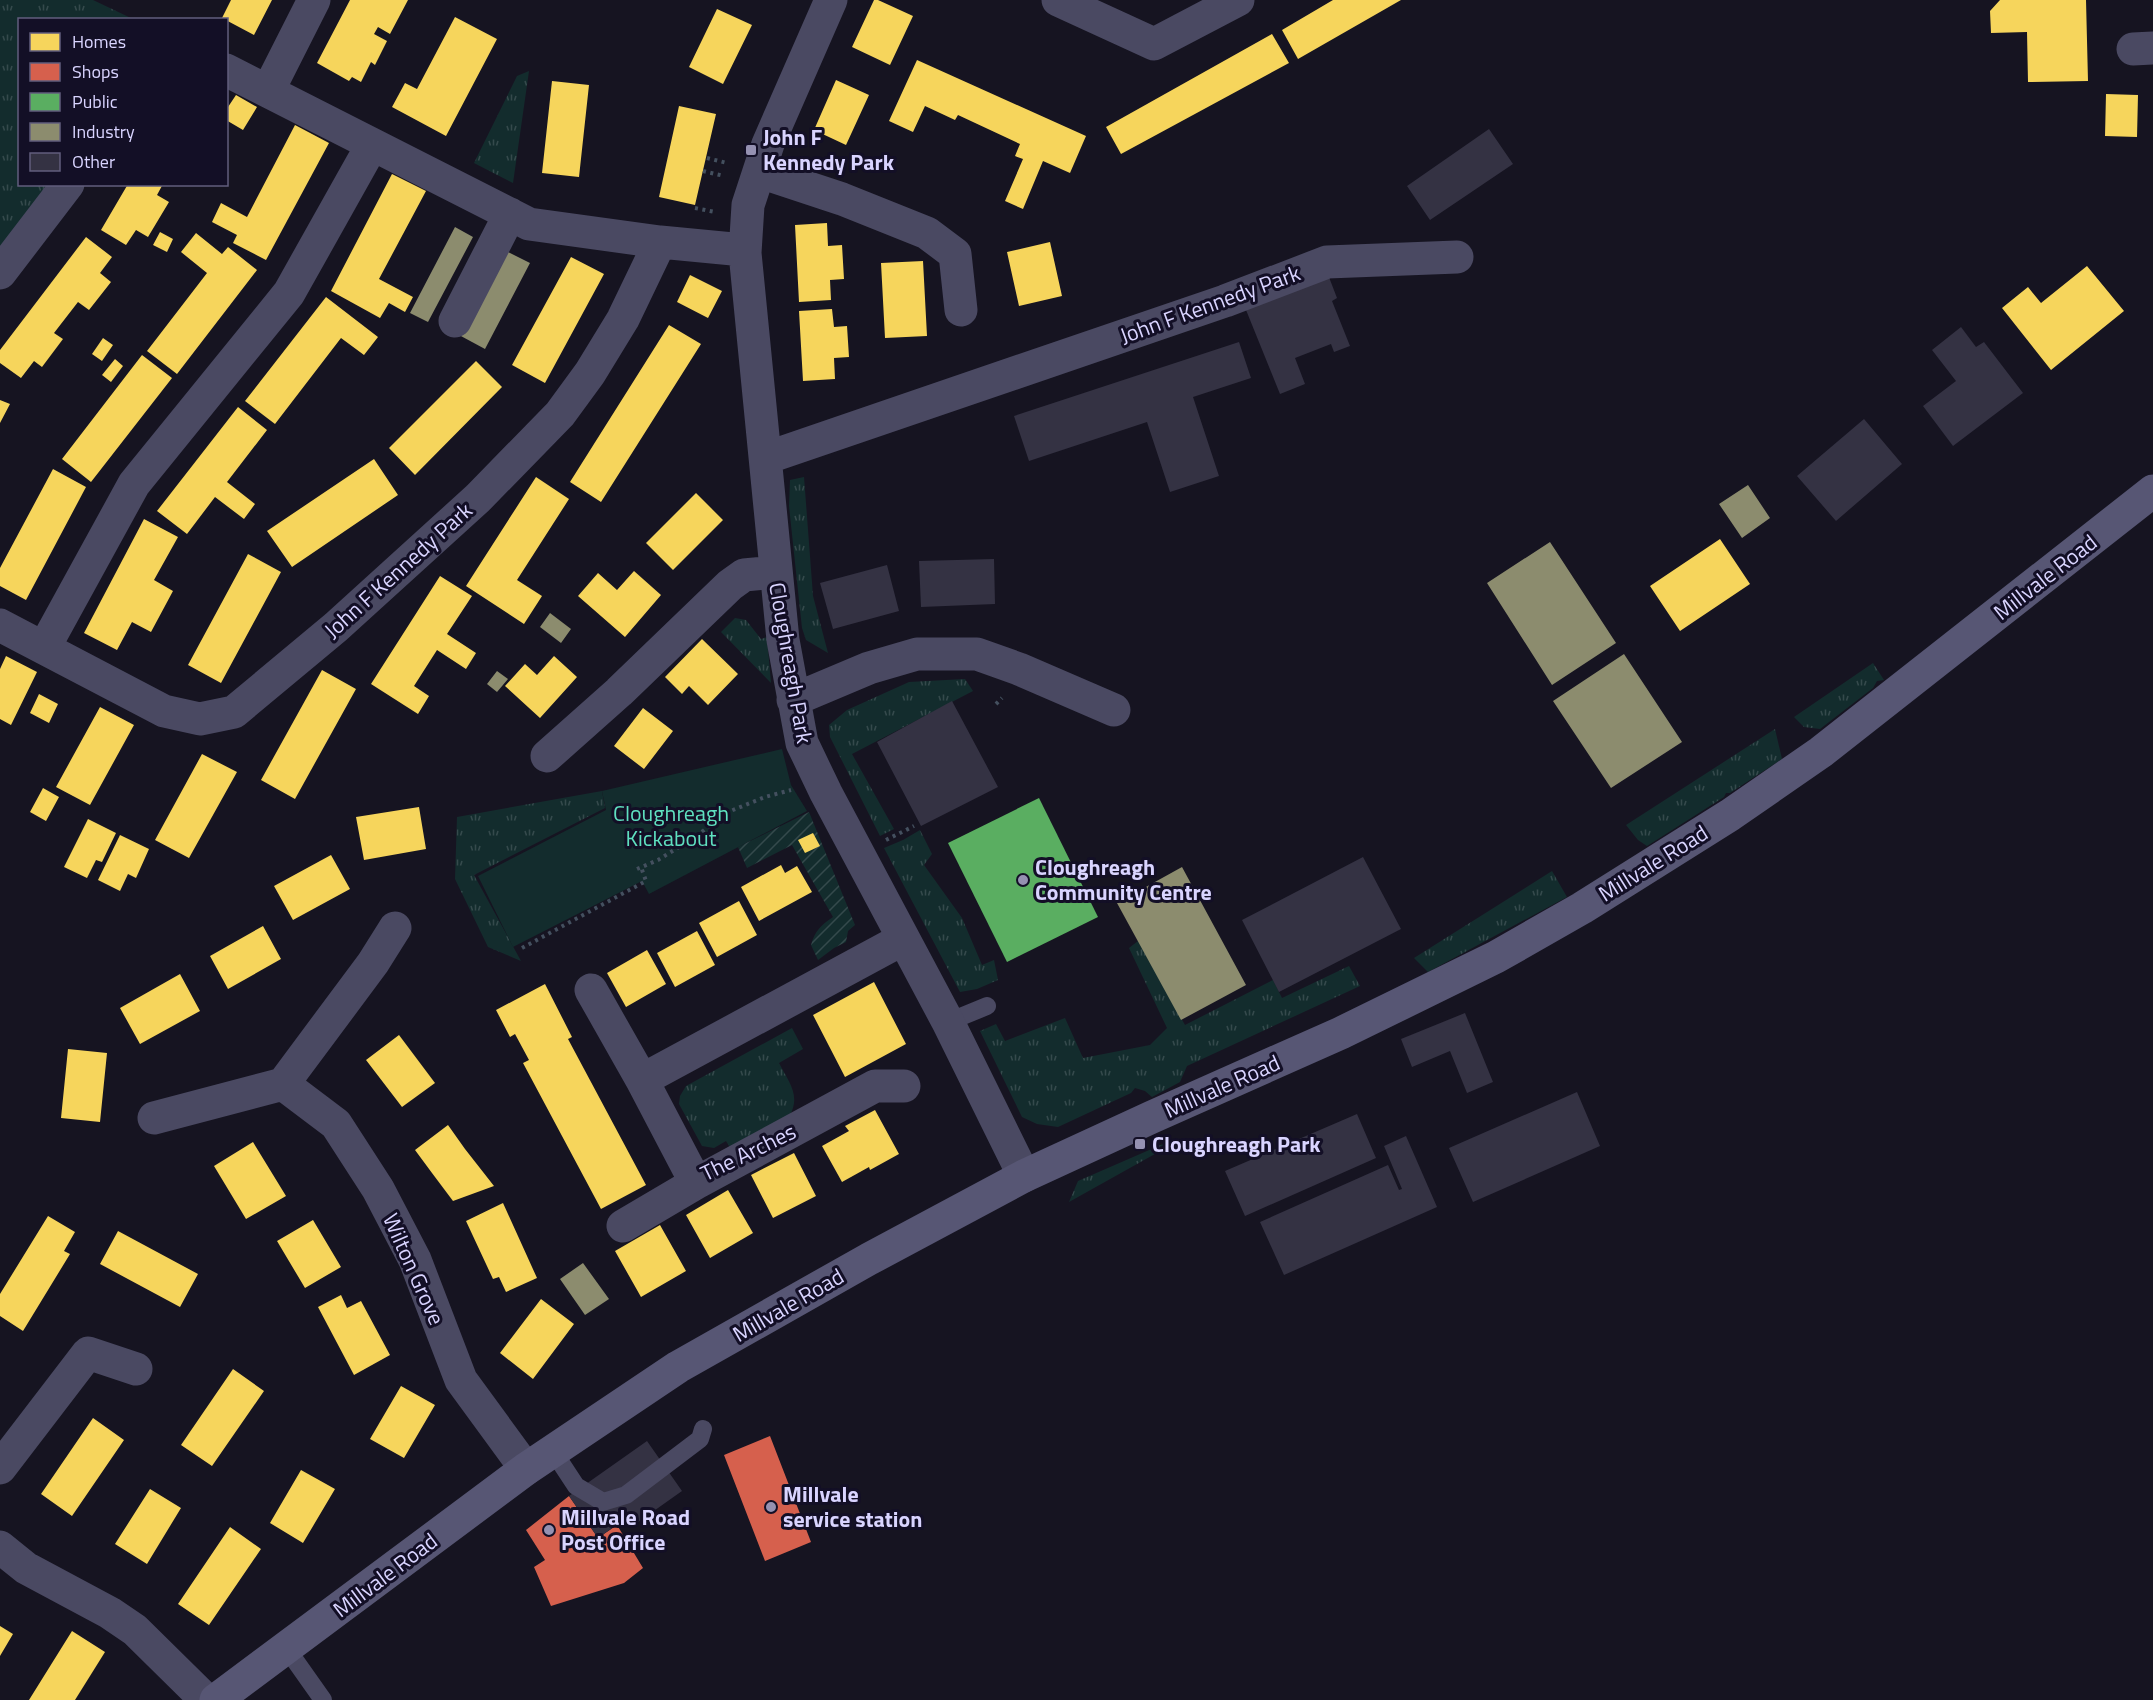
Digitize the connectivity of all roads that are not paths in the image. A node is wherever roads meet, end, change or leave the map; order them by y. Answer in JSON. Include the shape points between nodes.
{"nodes":[{"id":1,"x":314,"y":0,"type":"edge"},
{"id":2,"x":831,"y":0,"type":"edge"},
{"id":3,"x":1058,"y":0,"type":"edge"},
{"id":4,"x":1238,"y":0,"type":"edge"},
{"id":5,"x":228,"y":71,"type":"edge"},
{"id":6,"x":268,"y":91,"type":"junction"},
{"id":7,"x":372,"y":145,"type":"junction"},
{"id":8,"x":760,"y":172,"type":"junction"},
{"id":9,"x":66,"y":186,"type":"edge"},
{"id":10,"x":510,"y":214,"type":"junction"},
{"id":11,"x":660,"y":242,"type":"junction"},
{"id":12,"x":744,"y":254,"type":"junction"},
{"id":13,"x":1457,"y":258,"type":"dead end"},
{"id":14,"x":0,"y":273,"type":"edge"},
{"id":15,"x":961,"y":310,"type":"dead end"},
{"id":16,"x":454,"y":321,"type":"dead end"},
{"id":17,"x":766,"y":458,"type":"junction"},
{"id":18,"x":2153,"y":491,"type":"edge"},
{"id":19,"x":775,"y":572,"type":"junction"},
{"id":20,"x":0,"y":625,"type":"edge"},
{"id":21,"x":44,"y":648,"type":"junction"},
{"id":22,"x":793,"y":700,"type":"junction"},
{"id":23,"x":1114,"y":710,"type":"dead end"},
{"id":24,"x":548,"y":756,"type":"dead end"},
{"id":25,"x":395,"y":927,"type":"dead end"},
{"id":26,"x":903,"y":939,"type":"junction"},
{"id":27,"x":591,"y":990,"type":"dead end"},
{"id":28,"x":987,"y":1006,"type":"dead end"},
{"id":29,"x":948,"y":1022,"type":"junction"},
{"id":30,"x":642,"y":1080,"type":"junction"},
{"id":31,"x":284,"y":1084,"type":"junction"},
{"id":32,"x":904,"y":1086,"type":"dead end"},
{"id":33,"x":154,"y":1118,"type":"dead end"},
{"id":34,"x":1024,"y":1176,"type":"junction"},
{"id":35,"x":696,"y":1183,"type":"junction"},
{"id":36,"x":623,"y":1226,"type":"dead end"},
{"id":37,"x":136,"y":1369,"type":"dead end"},
{"id":38,"x":703,"y":1429,"type":"dead end"},
{"id":39,"x":552,"y":1451,"type":"junction"},
{"id":40,"x":0,"y":1468,"type":"edge"},
{"id":41,"x":526,"y":1469,"type":"junction"},
{"id":42,"x":0,"y":1547,"type":"edge"},
{"id":43,"x":287,"y":1649,"type":"junction"},
{"id":44,"x":206,"y":1700,"type":"edge"},
{"id":45,"x":216,"y":1700,"type":"edge"},
{"id":46,"x":323,"y":1700,"type":"edge"}],
"edges":[{"from":1,"to":6,"type":"street"},
{"from":2,"to":8,"type":"street","name":"Cloughreagh Park","via":[[768,144]]},
{"from":3,"to":4,"type":"street","via":[[1154,44]]},
{"from":5,"to":6,"type":"street"},
{"from":6,"to":7,"type":"street"},
{"from":7,"to":10,"type":"street"},
{"from":7,"to":21,"type":"street","via":[[289,293],[134,484]]},
{"from":8,"to":12,"type":"street","name":"Cloughreagh Park","via":[[748,205]]},
{"from":8,"to":15,"type":"street","via":[[927,233],[955,254]]},
{"from":9,"to":14,"type":"street"},
{"from":10,"to":11,"type":"street","via":[[529,224]]},
{"from":10,"to":16,"type":"street"},
{"from":11,"to":12,"type":"street","via":[[733,249]]},
{"from":11,"to":21,"type":"street","name":"John F Kennedy Park","via":[[623,319],[560,414],[478,498],[336,627],[234,712],[200,719],[164,711]]},
{"from":12,"to":17,"type":"street","name":"Cloughreagh Park"},
{"from":13,"to":17,"type":"street","name":"John F Kennedy Park","via":[[1327,261],[1214,305]]},
{"from":17,"to":19,"type":"street","name":"Cloughreagh Park"},
{"from":18,"to":34,"type":"main road","name":"Millvale Road","via":[[1821,752],[1730,815],[1582,908],[1496,957],[1341,1033]]},
{"from":19,"to":22,"type":"street","name":"Cloughreagh Park"},
{"from":19,"to":24,"type":"street","via":[[744,576],[730,585]]},
{"from":20,"to":21,"type":"street","name":"John F Kennedy Park"},
{"from":22,"to":23,"type":"street","via":[[869,668],[917,654],[977,654]]},
{"from":22,"to":26,"type":"street","name":"Cloughreagh Park","via":[[802,744]]},
{"from":25,"to":31,"type":"street"},
{"from":26,"to":29,"type":"street","name":"Cloughreagh Park"},
{"from":26,"to":30,"type":"street"},
{"from":27,"to":30,"type":"street","name":"The Arches"},
{"from":28,"to":29,"type":"lane"},
{"from":29,"to":34,"type":"street","name":"Cloughreagh Park"},
{"from":30,"to":35,"type":"street","name":"The Arches"},
{"from":31,"to":33,"type":"street"},
{"from":31,"to":41,"type":"street","name":"Wilton Grove","via":[[336,1124],[378,1189],[415,1260],[461,1380]]},
{"from":32,"to":35,"type":"street","name":"The Arches","via":[[875,1086]]},
{"from":34,"to":39,"type":"main road","name":"Millvale Road","via":[[678,1367]]},
{"from":35,"to":36,"type":"street"},
{"from":37,"to":40,"type":"street","via":[[88,1353]]},
{"from":38,"to":39,"type":"lane","via":[[700,1439],[626,1495],[603,1502],[576,1486]]},
{"from":39,"to":41,"type":"main road","name":"Millvale Road"},
{"from":41,"to":43,"type":"main road","name":"Millvale Road"},
{"from":42,"to":44,"type":"street","via":[[26,1568],[135,1629]]},
{"from":43,"to":45,"type":"main road","name":"Millvale Road"},
{"from":43,"to":46,"type":"lane"}]}
